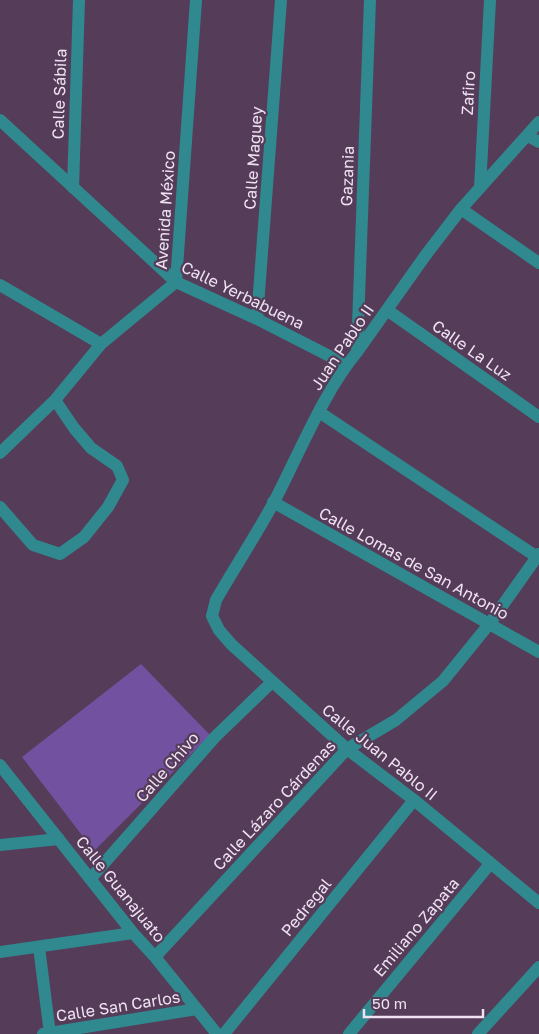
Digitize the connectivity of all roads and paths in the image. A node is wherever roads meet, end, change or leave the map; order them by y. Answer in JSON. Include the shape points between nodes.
{"nodes":[{"id":1,"x":79,"y":0,"type":"edge"},
{"id":2,"x":196,"y":0,"type":"edge"},
{"id":3,"x":281,"y":0,"type":"edge"},
{"id":4,"x":370,"y":0,"type":"edge"},
{"id":5,"x":490,"y":0,"type":"edge"},
{"id":6,"x":0,"y":120,"type":"edge"},
{"id":7,"x":539,"y":122,"type":"edge"},
{"id":8,"x":534,"y":139,"type":"edge"},
{"id":9,"x":73,"y":188,"type":"junction"},
{"id":10,"x":480,"y":188,"type":"junction"},
{"id":11,"x":461,"y":209,"type":"junction"},
{"id":12,"x":539,"y":263,"type":"edge"},
{"id":13,"x":176,"y":282,"type":"junction"},
{"id":14,"x":0,"y":286,"type":"edge"},
{"id":15,"x":387,"y":310,"type":"junction"},
{"id":16,"x":257,"y":319,"type":"junction"},
{"id":17,"x":101,"y":344,"type":"junction"},
{"id":18,"x":357,"y":352,"type":"junction"},
{"id":19,"x":347,"y":365,"type":"junction"},
{"id":20,"x":55,"y":400,"type":"junction"},
{"id":21,"x":320,"y":412,"type":"junction"},
{"id":22,"x":539,"y":417,"type":"edge"},
{"id":23,"x":0,"y":453,"type":"edge"},
{"id":24,"x":274,"y":502,"type":"junction"},
{"id":25,"x":0,"y":507,"type":"edge"},
{"id":26,"x":538,"y":556,"type":"edge"},
{"id":27,"x":212,"y":616,"type":"joint"},
{"id":28,"x":490,"y":623,"type":"junction"},
{"id":29,"x":539,"y":652,"type":"edge"},
{"id":30,"x":272,"y":682,"type":"junction"},
{"id":31,"x":347,"y":749,"type":"junction"},
{"id":32,"x":0,"y":764,"type":"edge"},
{"id":33,"x":414,"y":800,"type":"junction"},
{"id":34,"x":59,"y":839,"type":"junction"},
{"id":35,"x":0,"y":846,"type":"edge"},
{"id":36,"x":490,"y":864,"type":"junction"},
{"id":37,"x":91,"y":878,"type":"junction"},
{"id":38,"x":539,"y":903,"type":"edge"},
{"id":39,"x":133,"y":933,"type":"junction"},
{"id":40,"x":39,"y":947,"type":"junction"},
{"id":41,"x":0,"y":952,"type":"edge"},
{"id":42,"x":155,"y":957,"type":"junction"},
{"id":43,"x":539,"y":967,"type":"edge"},
{"id":44,"x":197,"y":1009,"type":"junction"},
{"id":45,"x":48,"y":1034,"type":"edge"},
{"id":46,"x":217,"y":1034,"type":"edge"},
{"id":47,"x":224,"y":1034,"type":"edge"},
{"id":48,"x":349,"y":1034,"type":"edge"},
{"id":49,"x":478,"y":1034,"type":"edge"}],
"edges":[{"from":1,"to":9,"type":"street","name":"Calle Sábila"},
{"from":2,"to":13,"type":"street","name":"Avenida México"},
{"from":3,"to":16,"type":"street","name":"Calle Maguey"},
{"from":4,"to":18,"type":"street","name":"Gazania"},
{"from":5,"to":10,"type":"street","name":"Zafiro"},
{"from":6,"to":9,"type":"street","name":"Calle Yerbabuena"},
{"from":7,"to":8,"type":"street","name":"Juan Pablo II"},
{"from":8,"to":10,"type":"street","name":"Juan Pablo II"},
{"from":9,"to":13,"type":"street","name":"Calle Yerbabuena"},
{"from":10,"to":11,"type":"street","name":"Juan Pablo II"},
{"from":11,"to":12,"type":"street"},
{"from":11,"to":15,"type":"street","name":"Juan Pablo II"},
{"from":13,"to":16,"type":"street","name":"Calle Yerbabuena"},
{"from":13,"to":17,"type":"street","name":"Avenida México"},
{"from":14,"to":17,"type":"street"},
{"from":15,"to":18,"type":"street","name":"Juan Pablo II"},
{"from":15,"to":22,"type":"street","name":"Calle La Luz"},
{"from":16,"to":19,"type":"street","name":"Calle Yerbabuena"},
{"from":17,"to":20,"type":"street","name":"Avenida México"},
{"from":18,"to":19,"type":"street","name":"Juan Pablo II"},
{"from":19,"to":21,"type":"street","name":"Juan Pablo II"},
{"from":20,"to":23,"type":"street","name":"Avenida México"},
{"from":20,"to":25,"type":"street","via":[[91,448],[118,466],[123,480],[108,507],[84,537],[60,554],[33,545]]},
{"from":21,"to":24,"type":"street","name":"Juan Pablo II"},
{"from":21,"to":26,"type":"street"},
{"from":24,"to":27,"type":"street","name":"Juan Pablo II","via":[[216,600]]},
{"from":24,"to":28,"type":"street","name":"Calle Lomas de San Antonio"},
{"from":26,"to":28,"type":"street","name":"Calle Lázaro Cárdenas"},
{"from":27,"to":30,"type":"street","name":"Calle Juan Pablo II","via":[[231,644]]},
{"from":28,"to":29,"type":"street","name":"Calle Lomas de San Antonio"},
{"from":28,"to":31,"type":"street","name":"Calle Lázaro Cárdenas","via":[[443,681],[396,720]]},
{"from":30,"to":31,"type":"street","name":"Calle Juan Pablo II"},
{"from":30,"to":37,"type":"street","name":"Calle Chivo","via":[[215,737]]},
{"from":31,"to":33,"type":"street","name":"Calle Juan Pablo II"},
{"from":31,"to":42,"type":"street","name":"Calle Lázaro Cárdenas"},
{"from":32,"to":34,"type":"street","name":"Calle Guanajuato"},
{"from":33,"to":36,"type":"street","name":"Calle Juan Pablo II"},
{"from":33,"to":47,"type":"street","name":"Pedregal"},
{"from":34,"to":35,"type":"street"},
{"from":34,"to":37,"type":"street","name":"Calle Guanajuato"},
{"from":36,"to":38,"type":"street","name":"Calle Juan Pablo II"},
{"from":36,"to":48,"type":"street","name":"Emiliano Zapata"},
{"from":37,"to":39,"type":"street","name":"Calle Guanajuato"},
{"from":39,"to":40,"type":"street"},
{"from":39,"to":42,"type":"street","name":"Calle Guanajuato"},
{"from":40,"to":41,"type":"street"},
{"from":40,"to":45,"type":"street"},
{"from":42,"to":44,"type":"street","name":"Calle Guanajuato"},
{"from":43,"to":49,"type":"street"},
{"from":44,"to":45,"type":"street","name":"Calle San Carlos"},
{"from":44,"to":46,"type":"street","name":"Calle Guanajuato"}]}
